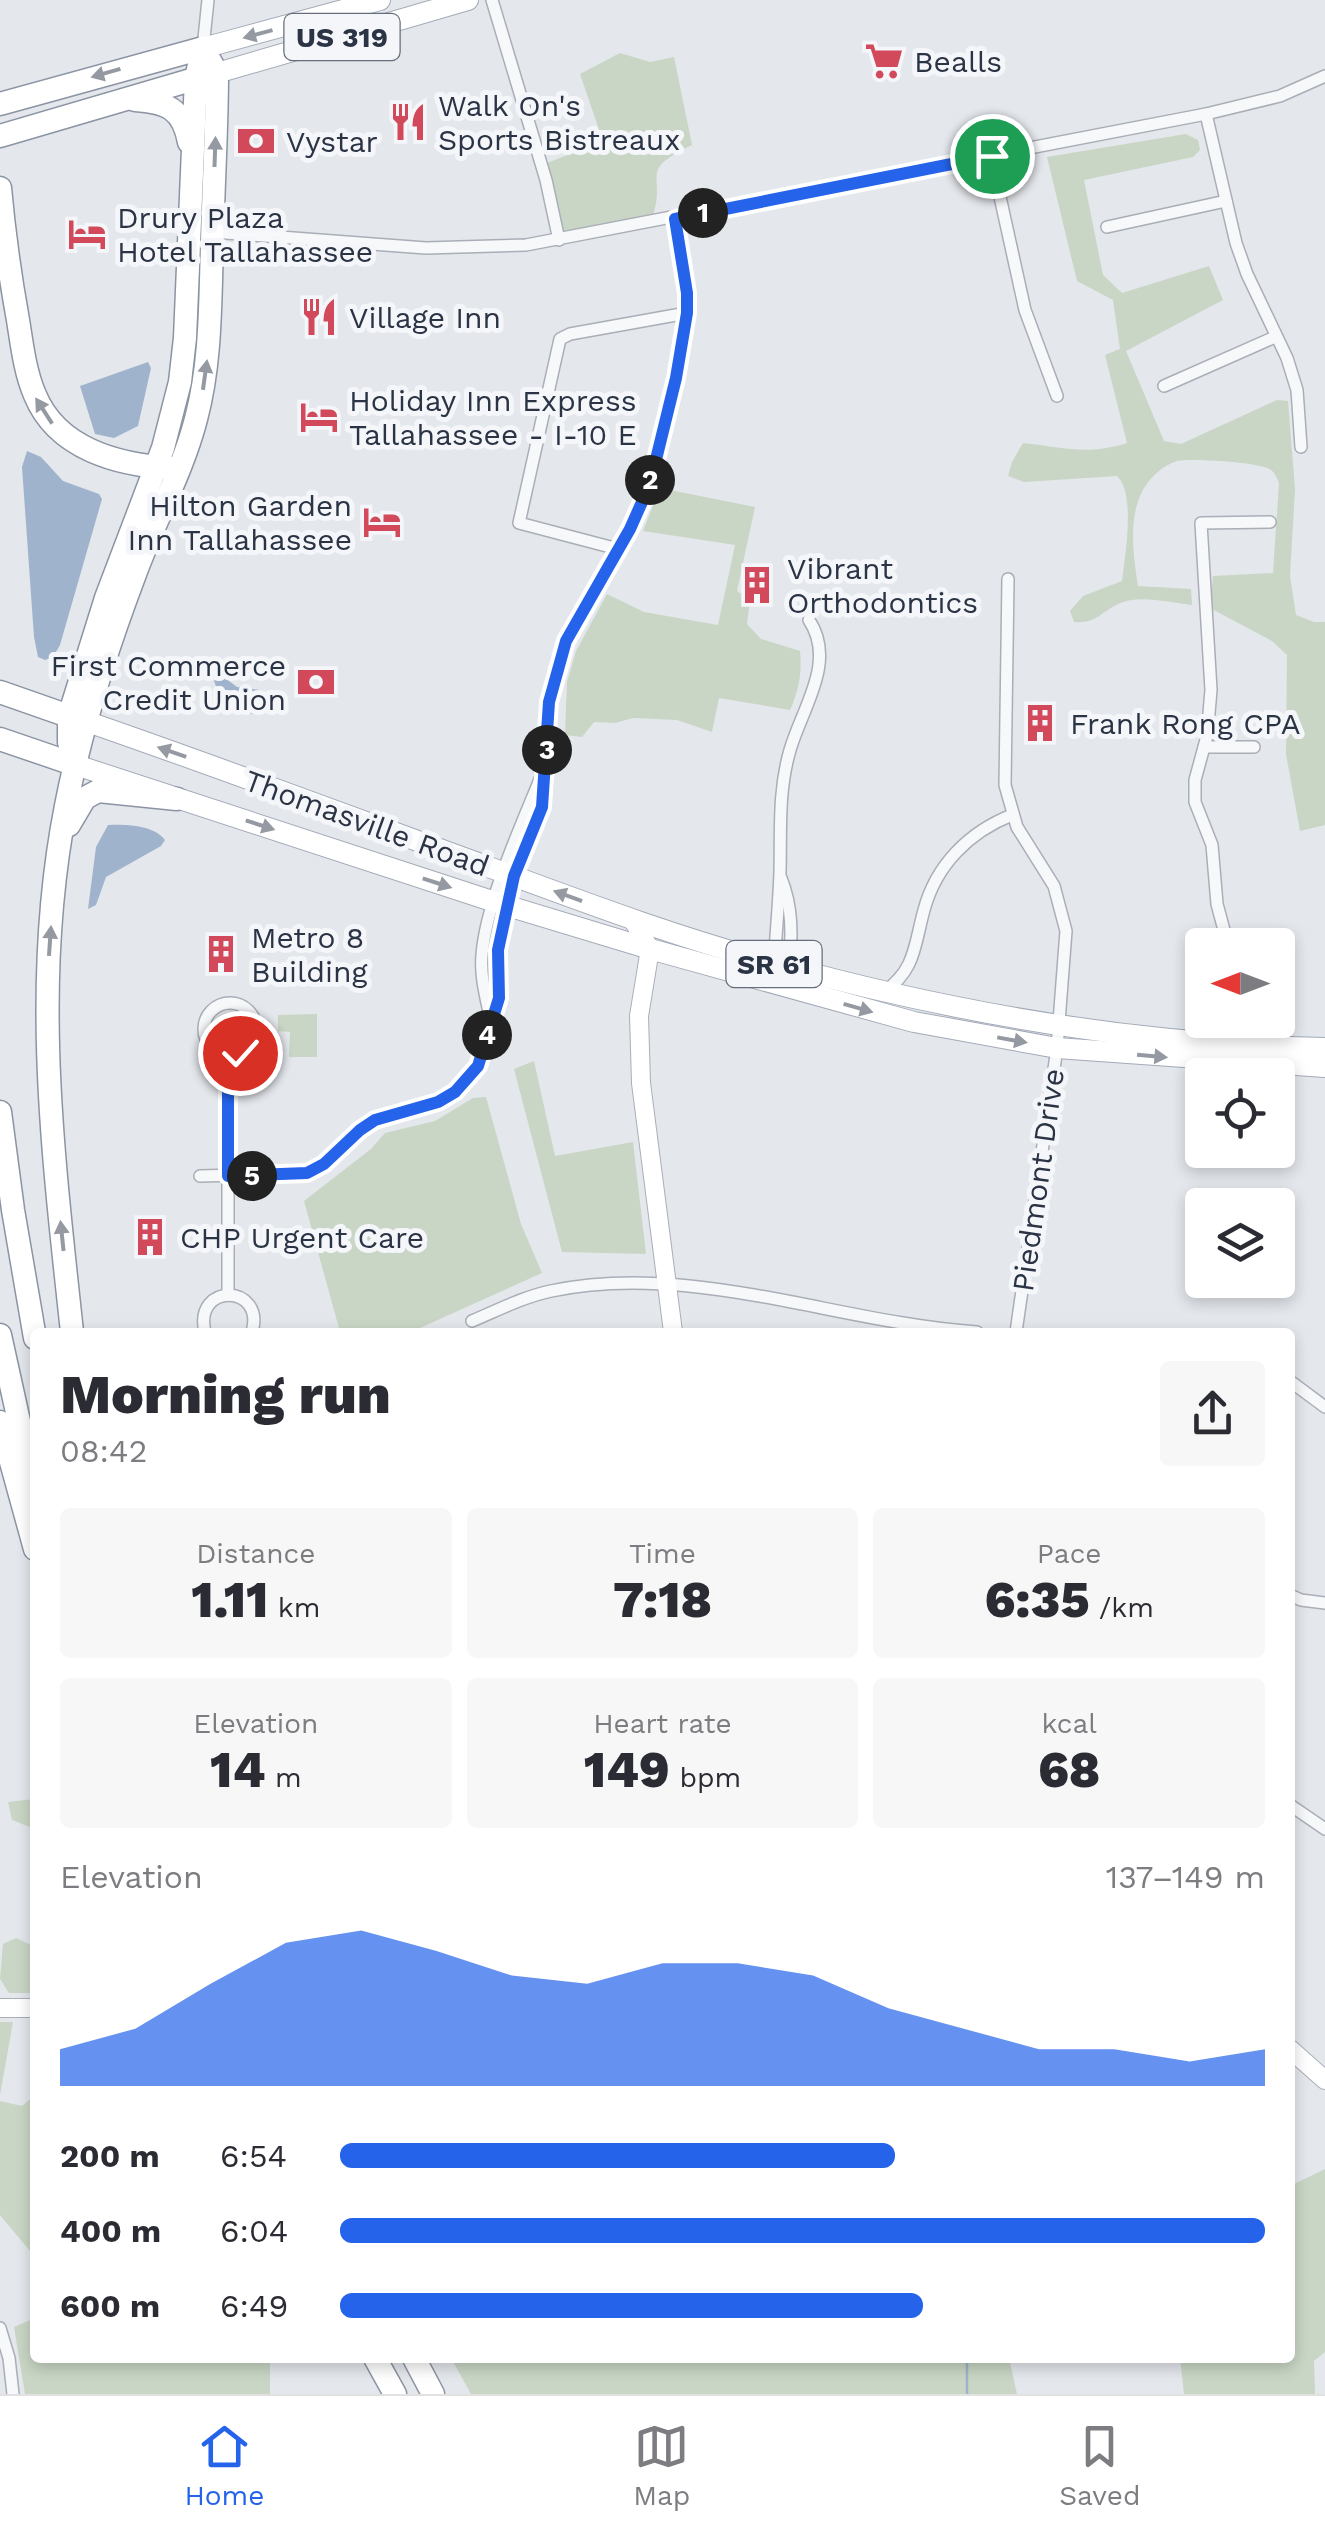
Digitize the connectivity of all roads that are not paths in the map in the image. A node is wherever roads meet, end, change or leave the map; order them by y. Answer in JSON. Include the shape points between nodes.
{"nodes":[{"id":1,"x":208,"y":0,"type":"edge"},
{"id":2,"x":468,"y":0,"type":"edge"},
{"id":3,"x":492,"y":0,"type":"edge"},
{"id":4,"x":374,"y":2,"type":"edge"},
{"id":5,"x":374,"y":28,"type":"junction"},
{"id":6,"x":203,"y":48,"type":"junction"},
{"id":7,"x":206,"y":76,"type":"junction"},
{"id":8,"x":1325,"y":76,"type":"edge"},
{"id":9,"x":117,"y":101,"type":"junction"},
{"id":10,"x":0,"y":104,"type":"edge"},
{"id":11,"x":1206,"y":114,"type":"junction"},
{"id":12,"x":0,"y":136,"type":"edge"},
{"id":13,"x":992,"y":156,"type":"junction"},
{"id":14,"x":191,"y":168,"type":"junction"},
{"id":15,"x":0,"y":188,"type":"edge"},
{"id":16,"x":1226,"y":202,"type":"junction"},
{"id":17,"x":675,"y":219,"type":"junction"},
{"id":18,"x":1107,"y":227,"type":"dead end"},
{"id":19,"x":212,"y":232,"type":"junction"},
{"id":20,"x":560,"y":240,"type":"junction"},
{"id":21,"x":687,"y":313,"type":"junction"},
{"id":22,"x":1276,"y":337,"type":"junction"},
{"id":23,"x":1164,"y":386,"type":"dead end"},
{"id":24,"x":1057,"y":396,"type":"dead end"},
{"id":25,"x":177,"y":397,"type":"junction"},
{"id":26,"x":1301,"y":447,"type":"dead end"},
{"id":27,"x":101,"y":454,"type":"junction"},
{"id":28,"x":168,"y":468,"type":"junction"},
{"id":29,"x":1270,"y":522,"type":"dead end"},
{"id":30,"x":618,"y":550,"type":"junction"},
{"id":31,"x":1008,"y":579,"type":"dead end"},
{"id":32,"x":808,"y":620,"type":"dead end"},
{"id":33,"x":0,"y":692,"type":"edge"},
{"id":34,"x":78,"y":719,"type":"junction"},
{"id":35,"x":0,"y":739,"type":"edge"},
{"id":36,"x":1204,"y":747,"type":"junction"},
{"id":37,"x":1254,"y":747,"type":"dead end"},
{"id":38,"x":76,"y":765,"type":"junction"},
{"id":39,"x":177,"y":799,"type":"junction"},
{"id":40,"x":1012,"y":815,"type":"junction"},
{"id":41,"x":60,"y":842,"type":"junction"},
{"id":42,"x":509,"y":874,"type":"junction"},
{"id":43,"x":502,"y":904,"type":"junction"},
{"id":44,"x":632,"y":919,"type":"junction"},
{"id":45,"x":1223,"y":928,"type":"edge"},
{"id":46,"x":685,"y":936,"type":"junction"},
{"id":47,"x":650,"y":949,"type":"junction"},
{"id":48,"x":909,"y":968,"type":"junction"},
{"id":49,"x":779,"y":975,"type":"junction"},
{"id":50,"x":884,"y":992,"type":"junction"},
{"id":51,"x":918,"y":1000,"type":"junction"},
{"id":52,"x":914,"y":1022,"type":"junction"},
{"id":53,"x":1057,"y":1037,"type":"junction"},
{"id":54,"x":1225,"y":1038,"type":"edge"},
{"id":55,"x":1228,"y":1038,"type":"edge"},
{"id":56,"x":1226,"y":1047,"type":"junction"},
{"id":57,"x":1325,"y":1048,"type":"edge"},
{"id":58,"x":228,"y":1055,"type":"junction"},
{"id":59,"x":1325,"y":1067,"type":"edge"},
{"id":60,"x":0,"y":1112,"type":"edge"},
{"id":61,"x":200,"y":1176,"type":"dead end"},
{"id":62,"x":228,"y":1176,"type":"junction"},
{"id":63,"x":665,"y":1286,"type":"junction"},
{"id":64,"x":228,"y":1295,"type":"junction"},
{"id":65,"x":472,"y":1321,"type":"dead end"},
{"id":66,"x":33,"y":1328,"type":"edge"},
{"id":67,"x":72,"y":1328,"type":"edge"},
{"id":68,"x":205,"y":1328,"type":"edge"},
{"id":69,"x":253,"y":1328,"type":"edge"},
{"id":70,"x":672,"y":1328,"type":"edge"},
{"id":71,"x":952,"y":1328,"type":"edge"},
{"id":72,"x":1017,"y":1328,"type":"edge"},
{"id":73,"x":0,"y":1335,"type":"edge"},
{"id":74,"x":1295,"y":1385,"type":"edge"},
{"id":75,"x":1325,"y":1407,"type":"edge"},
{"id":76,"x":0,"y":1422,"type":"edge"},
{"id":77,"x":30,"y":1471,"type":"edge"},
{"id":78,"x":30,"y":1531,"type":"edge"},
{"id":79,"x":1295,"y":1597,"type":"edge"},
{"id":80,"x":1325,"y":1603,"type":"edge"},
{"id":81,"x":1295,"y":1808,"type":"edge"},
{"id":82,"x":1325,"y":1829,"type":"edge"},
{"id":83,"x":0,"y":2008,"type":"edge"},
{"id":84,"x":30,"y":2008,"type":"edge"},
{"id":85,"x":1295,"y":2053,"type":"edge"},
{"id":86,"x":1325,"y":2080,"type":"edge"},
{"id":87,"x":0,"y":2328,"type":"edge"},
{"id":88,"x":378,"y":2363,"type":"edge"},
{"id":89,"x":417,"y":2363,"type":"edge"},
{"id":90,"x":13,"y":2394,"type":"edge"},
{"id":91,"x":395,"y":2394,"type":"edge"},
{"id":92,"x":434,"y":2394,"type":"edge"}],
"edges":[{"from":1,"to":6,"type":"street"},
{"from":2,"to":5,"type":"main road","number":"US 319"},
{"from":3,"to":20,"type":"street"},
{"from":4,"to":5,"type":"main road"},
{"from":4,"to":6,"type":"main road","number":"US 319","one_way":true},
{"from":5,"to":7,"type":"main road","number":"US 319"},
{"from":6,"to":7,"type":"highway"},
{"from":6,"to":10,"type":"highway","number":"US 319","one_way":true},
{"from":7,"to":9,"type":"highway","number":"US 319"},
{"from":7,"to":14,"type":"highway"},
{"from":19,"to":7,"type":"highway","one_way":true},
{"from":8,"to":11,"type":"street","via":[[1280,96]]},
{"from":9,"to":12,"type":"highway","number":"US 319"},
{"from":9,"to":14,"type":"highway","via":[[174,109],[185,126]]},
{"from":11,"to":13,"type":"street"},
{"from":11,"to":16,"type":"street"},
{"from":13,"to":17,"type":"street"},
{"from":13,"to":24,"type":"street","via":[[1025,310]]},
{"from":14,"to":25,"type":"highway"},
{"from":27,"to":15,"type":"highway","one_way":true,"via":[[56,428],[34,395]]},
{"from":16,"to":18,"type":"street"},
{"from":16,"to":22,"type":"street","via":[[1247,274]]},
{"from":17,"to":20,"type":"street"},
{"from":17,"to":21,"type":"street"},
{"from":19,"to":20,"type":"street","via":[[426,248]]},
{"from":28,"to":19,"type":"highway","one_way":true,"via":[[197,418],[207,365]]},
{"from":21,"to":30,"type":"street","via":[[650,484]]},
{"from":21,"to":30,"type":"street","via":[[560,339],[518,524]]},
{"from":22,"to":23,"type":"street"},
{"from":22,"to":26,"type":"street","via":[[1297,390]]},
{"from":25,"to":27,"type":"highway","via":[[144,446]]},
{"from":25,"to":28,"type":"highway"},
{"from":27,"to":28,"type":"highway"},
{"from":28,"to":34,"type":"highway"},
{"from":29,"to":36,"type":"street","via":[[1201,522],[1211,690]]},
{"from":30,"to":42,"type":"street","via":[[558,661],[542,807]]},
{"from":31,"to":40,"type":"street","name":"Piedmont Drive","via":[[1004,769]]},
{"from":32,"to":49,"type":"street","via":[[819,635],[820,658],[779,810],[780,874],[789,898]]},
{"from":33,"to":34,"type":"highway","name":"Thomasville Road","number":"SR 61"},
{"from":34,"to":38,"type":"highway"},
{"from":42,"to":34,"type":"main road","name":"Thomasville Road","number":"SR 61","one_way":true},
{"from":35,"to":38,"type":"highway","name":"Thomasville Road","number":"SR 61"},
{"from":36,"to":37,"type":"street"},
{"from":36,"to":45,"type":"street","via":[[1196,802],[1212,845]]},
{"from":38,"to":39,"type":"main road","name":"Thomasville Road","number":"SR 61"},
{"from":38,"to":41,"type":"highway"},
{"from":39,"to":41,"type":"highway","via":[[94,792]]},
{"from":39,"to":43,"type":"main road","name":"Thomasville Road","number":"SR 61","one_way":true},
{"from":40,"to":48,"type":"street","via":[[981,830],[944,866],[927,898]]},
{"from":40,"to":53,"type":"street","name":"Piedmont Drive","via":[[1054,886],[1064,919]]},
{"from":67,"to":41,"type":"highway","one_way":true,"via":[[46,1059]]},
{"from":42,"to":43,"type":"street"},
{"from":44,"to":42,"type":"main road","name":"Thomasville Road","number":"SR 61","one_way":true},
{"from":43,"to":47,"type":"main road","name":"Thomasville Road","number":"SR 61"},
{"from":43,"to":62,"type":"street","via":[[482,956],[490,1018],[478,1066],[455,1092],[375,1120],[307,1173]]},
{"from":44,"to":46,"type":"main road","name":"Thomasville Road","number":"SR 61"},
{"from":44,"to":47,"type":"street"},
{"from":46,"to":47,"type":"street"},
{"from":46,"to":49,"type":"main road","name":"Thomasville Road","number":"SR 61"},
{"from":47,"to":49,"type":"main road","name":"Thomasville Road","number":"SR 61"},
{"from":47,"to":63,"type":"street","via":[[639,1016],[640,1083]]},
{"from":48,"to":50,"type":"street"},
{"from":48,"to":51,"type":"street"},
{"from":49,"to":50,"type":"main road","name":"Thomasville Road","number":"SR 61"},
{"from":49,"to":52,"type":"main road","name":"Thomasville Road","number":"SR 61","one_way":true},
{"from":50,"to":51,"type":"main road","name":"Thomasville Road","number":"SR 61"},
{"from":51,"to":52,"type":"main road"},
{"from":51,"to":53,"type":"main road","name":"Thomasville Road","number":"SR 61"},
{"from":52,"to":53,"type":"main road","name":"Thomasville Road","number":"SR 61","one_way":true},
{"from":53,"to":56,"type":"main road","name":"Thomasville Road","number":"SR 61"},
{"from":53,"to":72,"type":"street","name":"Piedmont Drive"},
{"from":54,"to":56,"type":"street"},
{"from":55,"to":56,"type":"street"},
{"from":56,"to":57,"type":"main road","name":"Thomasville Road","number":"SR 61"},
{"from":56,"to":59,"type":"main road","name":"Thomasville Road","number":"SR 61"},
{"from":58,"to":58,"type":"street","via":[[248,1047],[255,1034],[248,1010],[229,1003],[209,1013],[204,1029],[210,1046]]},
{"from":58,"to":62,"type":"street"},
{"from":60,"to":66,"type":"highway"},
{"from":61,"to":62,"type":"street"},
{"from":62,"to":64,"type":"street"},
{"from":63,"to":65,"type":"street","via":[[550,1291]]},
{"from":63,"to":70,"type":"street"},
{"from":63,"to":71,"type":"street"},
{"from":64,"to":68,"type":"street","via":[[205,1310]]},
{"from":64,"to":69,"type":"street","via":[[252,1309]]},
{"from":73,"to":77,"type":"highway"},
{"from":74,"to":75,"type":"street"},
{"from":76,"to":78,"type":"highway"},
{"from":79,"to":80,"type":"street"},
{"from":81,"to":82,"type":"street"},
{"from":83,"to":84,"type":"street"},
{"from":85,"to":86,"type":"street"},
{"from":87,"to":90,"type":"street"},
{"from":88,"to":91,"type":"highway"},
{"from":89,"to":92,"type":"highway"}]}
